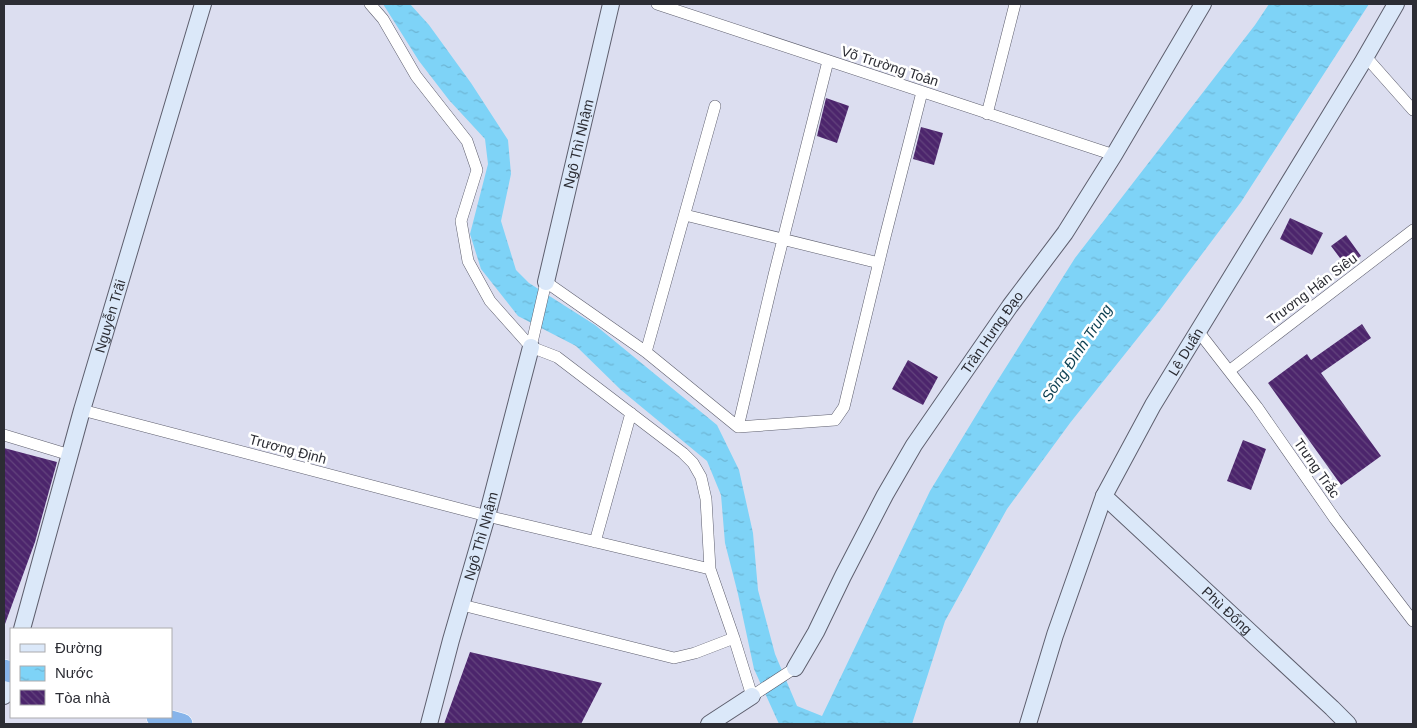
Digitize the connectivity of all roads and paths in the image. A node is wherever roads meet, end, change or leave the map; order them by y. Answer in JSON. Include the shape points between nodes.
{"nodes":[{"id":1,"x":203,"y":4,"type":"edge"},
{"id":2,"x":370,"y":4,"type":"edge"},
{"id":3,"x":611,"y":4,"type":"edge"},
{"id":4,"x":657,"y":4,"type":"edge"},
{"id":5,"x":1015,"y":4,"type":"edge"},
{"id":6,"x":1203,"y":4,"type":"edge"},
{"id":7,"x":1396,"y":4,"type":"edge"},
{"id":8,"x":1366,"y":57,"type":"junction"},
{"id":9,"x":828,"y":61,"type":"junction"},
{"id":10,"x":922,"y":92,"type":"junction"},
{"id":11,"x":715,"y":106,"type":"dead end"},
{"id":12,"x":1413,"y":110,"type":"edge"},
{"id":13,"x":987,"y":114,"type":"junction"},
{"id":14,"x":1114,"y":155,"type":"junction"},
{"id":15,"x":685,"y":215,"type":"junction"},
{"id":16,"x":1413,"y":230,"type":"edge"},
{"id":17,"x":783,"y":239,"type":"junction"},
{"id":18,"x":879,"y":263,"type":"junction"},
{"id":19,"x":546,"y":282,"type":"junction"},
{"id":20,"x":1198,"y":331,"type":"junction"},
{"id":21,"x":531,"y":347,"type":"junction"},
{"id":22,"x":646,"y":352,"type":"junction"},
{"id":23,"x":1229,"y":371,"type":"junction"},
{"id":24,"x":82,"y":410,"type":"junction"},
{"id":25,"x":631,"y":414,"type":"junction"},
{"id":26,"x":738,"y":427,"type":"junction"},
{"id":27,"x":4,"y":434,"type":"edge"},
{"id":28,"x":70,"y":456,"type":"junction"},
{"id":29,"x":1104,"y":496,"type":"junction"},
{"id":30,"x":486,"y":516,"type":"junction"},
{"id":31,"x":595,"y":542,"type":"junction"},
{"id":32,"x":710,"y":569,"type":"junction"},
{"id":33,"x":462,"y":605,"type":"junction"},
{"id":34,"x":1413,"y":621,"type":"edge"},
{"id":35,"x":22,"y":628,"type":"edge"},
{"id":36,"x":734,"y":638,"type":"junction"},
{"id":37,"x":795,"y":668,"type":"joint"},
{"id":38,"x":10,"y":675,"type":"edge"},
{"id":39,"x":4,"y":696,"type":"edge"},
{"id":40,"x":752,"y":696,"type":"junction"},
{"id":41,"x":161,"y":718,"type":"edge"},
{"id":42,"x":182,"y":724,"type":"edge"},
{"id":43,"x":429,"y":724,"type":"edge"},
{"id":44,"x":709,"y":724,"type":"edge"},
{"id":45,"x":1028,"y":724,"type":"edge"},
{"id":46,"x":1348,"y":724,"type":"edge"}],
"edges":[{"from":1,"to":24,"type":"street","name":"Nguyễn Trãi"},
{"from":2,"to":21,"type":"street","via":[[384,19],[416,76],[467,141],[477,170],[461,221],[468,261],[490,301]]},
{"from":3,"to":19,"type":"street","name":"Ngô Thì Nhậm"},
{"from":4,"to":9,"type":"street","name":"Võ Trường Toản"},
{"from":5,"to":13,"type":"street"},
{"from":6,"to":14,"type":"street","name":"Trần Hưng Đạo"},
{"from":7,"to":8,"type":"street","name":"Lê Duẩn"},
{"from":8,"to":12,"type":"street"},
{"from":8,"to":20,"type":"street","name":"Lê Duẩn"},
{"from":9,"to":10,"type":"street","name":"Võ Trường Toản"},
{"from":9,"to":17,"type":"street"},
{"from":10,"to":13,"type":"street","name":"Võ Trường Toản"},
{"from":10,"to":18,"type":"street"},
{"from":11,"to":15,"type":"street"},
{"from":13,"to":14,"type":"street","name":"Võ Trường Toản"},
{"from":14,"to":37,"type":"street","name":"Trần Hưng Đạo","via":[[1065,233],[914,445]]},
{"from":15,"to":17,"type":"street"},
{"from":15,"to":22,"type":"street"},
{"from":16,"to":23,"type":"street","name":"Trương Hán Siêu"},
{"from":17,"to":18,"type":"street"},
{"from":17,"to":26,"type":"street"},
{"from":18,"to":26,"type":"street","via":[[844,407],[835,420]]},
{"from":19,"to":21,"type":"street"},
{"from":19,"to":22,"type":"street"},
{"from":20,"to":23,"type":"street","name":"Trưng Trắc"},
{"from":20,"to":29,"type":"street","name":"Lê Duẩn"},
{"from":21,"to":25,"type":"street","via":[[557,356]]},
{"from":21,"to":30,"type":"street","name":"Ngô Thì Nhậm"},
{"from":22,"to":26,"type":"street"},
{"from":23,"to":34,"type":"street","name":"Trưng Trắc"},
{"from":24,"to":28,"type":"street","name":"Nguyễn Trãi"},
{"from":24,"to":30,"type":"street","name":"Trương Định"},
{"from":25,"to":31,"type":"street"},
{"from":25,"to":32,"type":"street","via":[[683,453],[701,477],[706,499]]},
{"from":27,"to":28,"type":"street"},
{"from":28,"to":35,"type":"street","name":"Nguyễn Trãi"},
{"from":29,"to":45,"type":"street","name":"Lê Duẩn","via":[[1055,635]]},
{"from":29,"to":46,"type":"street","name":"Phù Đổng"},
{"from":30,"to":31,"type":"street","name":"Trương Định"},
{"from":30,"to":33,"type":"street","name":"Ngô Thì Nhậm"},
{"from":31,"to":32,"type":"street","name":"Trương Định"},
{"from":32,"to":36,"type":"street"},
{"from":33,"to":36,"type":"street","via":[[674,658]]},
{"from":33,"to":43,"type":"street","name":"Ngô Thì Nhậm"},
{"from":36,"to":40,"type":"street"},
{"from":37,"to":40,"type":"street"},
{"from":38,"to":39,"type":"street"},
{"from":40,"to":44,"type":"street"},
{"from":41,"to":42,"type":"highway"}]}
